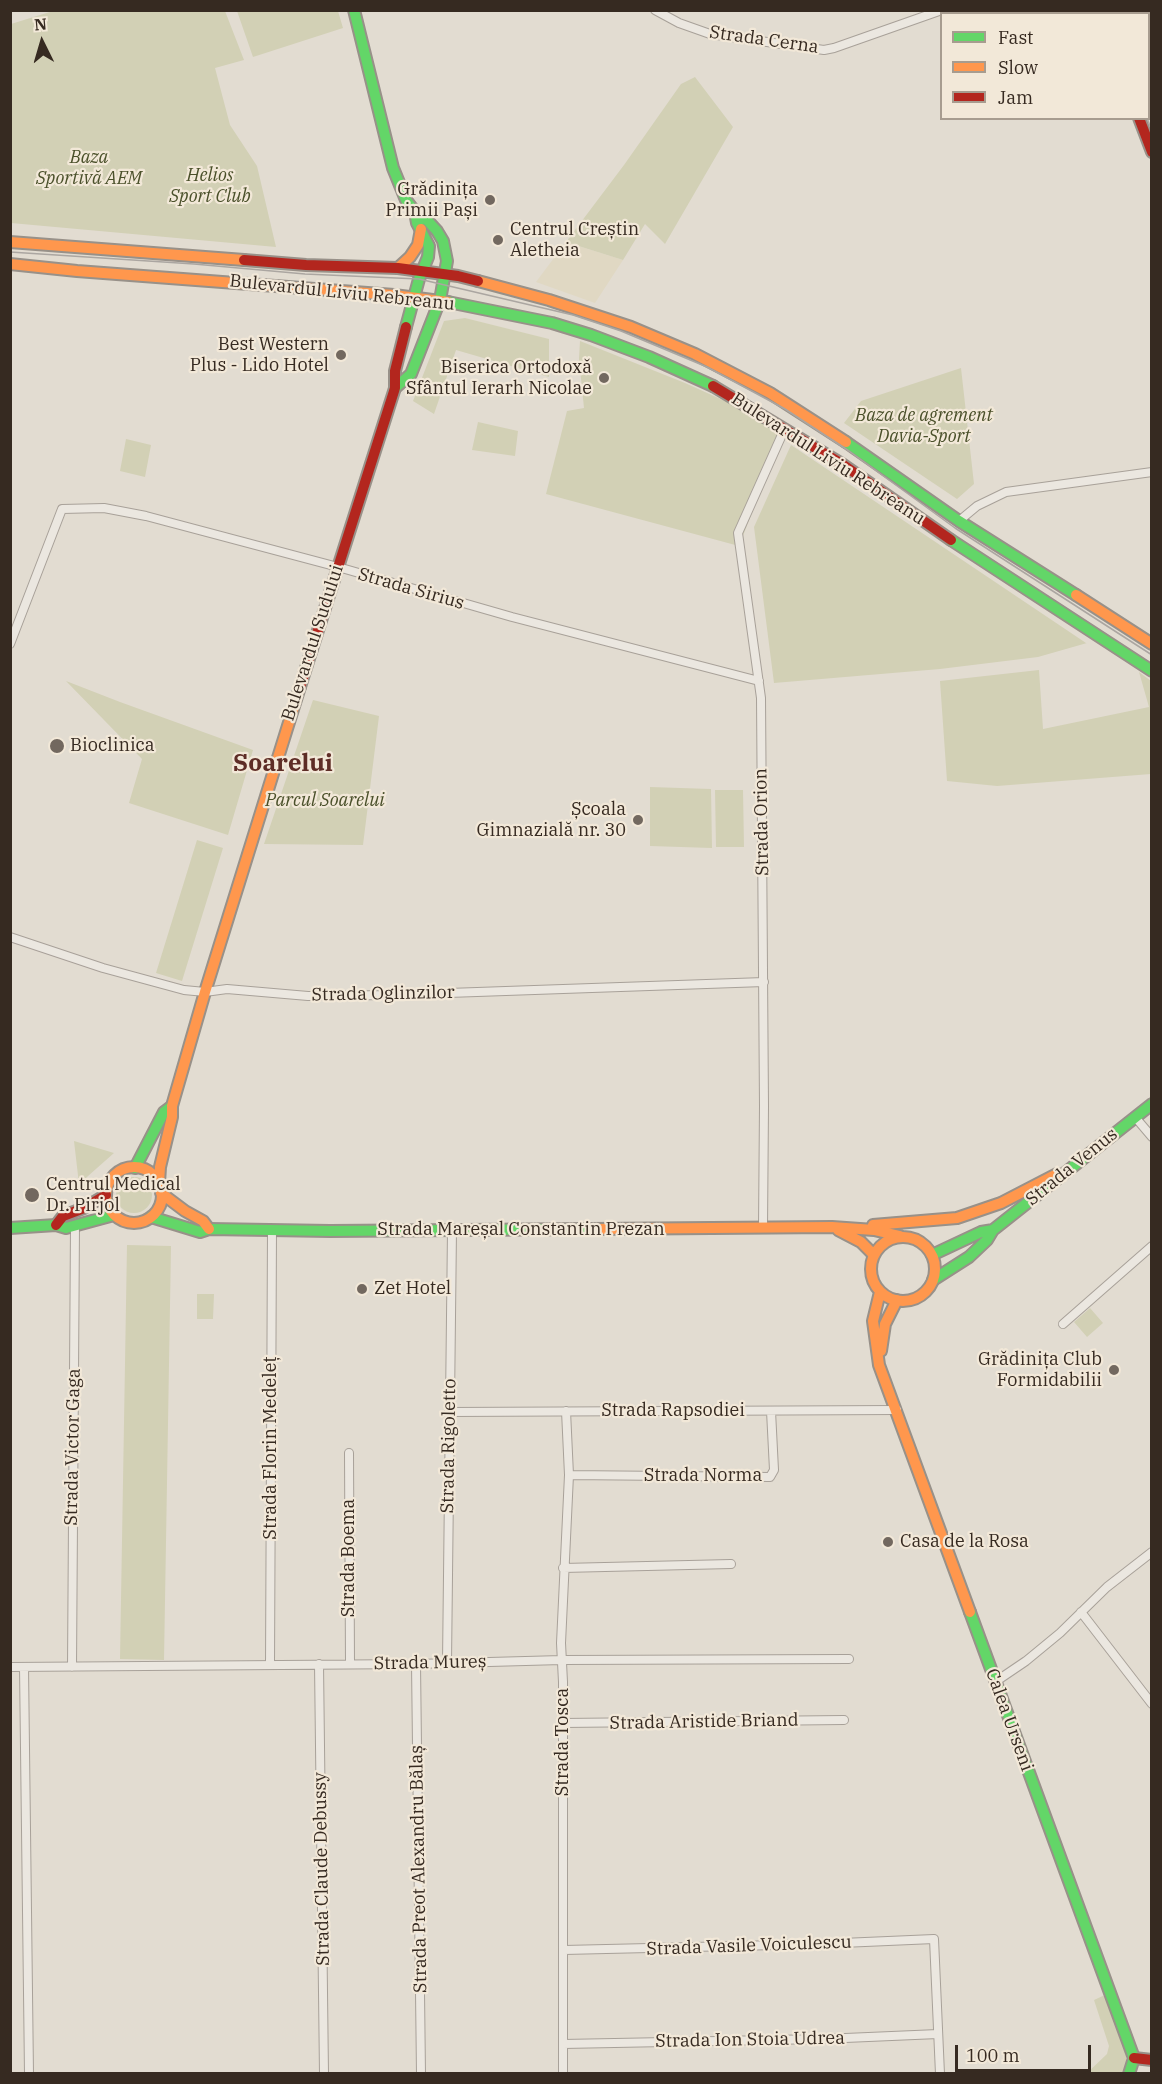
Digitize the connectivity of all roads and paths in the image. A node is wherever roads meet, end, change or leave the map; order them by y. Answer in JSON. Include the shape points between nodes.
{"nodes":[{"id":1,"x":354,"y":10,"type":"edge"},
{"id":2,"x":655,"y":10,"type":"edge"},
{"id":3,"x":942,"y":10,"type":"edge"},
{"id":4,"x":1140,"y":120,"type":"edge"},
{"id":5,"x":1152,"y":153,"type":"edge"},
{"id":6,"x":415,"y":212,"type":"junction"},
{"id":7,"x":421,"y":229,"type":"junction"},
{"id":8,"x":10,"y":242,"type":"edge"},
{"id":9,"x":10,"y":264,"type":"edge"},
{"id":10,"x":398,"y":268,"type":"junction"},
{"id":11,"x":422,"y":271,"type":"junction"},
{"id":12,"x":446,"y":274,"type":"junction"},
{"id":13,"x":413,"y":297,"type":"junction"},
{"id":14,"x":440,"y":300,"type":"junction"},
{"id":15,"x":395,"y":388,"type":"junction"},
{"id":16,"x":785,"y":428,"type":"junction"},
{"id":17,"x":1152,"y":472,"type":"edge"},
{"id":18,"x":959,"y":521,"type":"junction"},
{"id":19,"x":338,"y":567,"type":"junction"},
{"id":20,"x":10,"y":644,"type":"edge"},
{"id":21,"x":1152,"y":644,"type":"edge"},
{"id":22,"x":1152,"y":671,"type":"edge"},
{"id":23,"x":759,"y":681,"type":"junction"},
{"id":24,"x":10,"y":937,"type":"edge"},
{"id":25,"x":764,"y":982,"type":"junction"},
{"id":26,"x":205,"y":992,"type":"junction"},
{"id":27,"x":1152,"y":1104,"type":"edge"},
{"id":28,"x":172,"y":1106,"type":"junction"},
{"id":29,"x":1135,"y":1117,"type":"junction"},
{"id":30,"x":1152,"y":1137,"type":"edge"},
{"id":31,"x":1070,"y":1167,"type":"junction"},
{"id":32,"x":135,"y":1168,"type":"junction"},
{"id":33,"x":160,"y":1188,"type":"junction"},
{"id":34,"x":106,"y":1195,"type":"junction"},
{"id":35,"x":114,"y":1215,"type":"junction"},
{"id":36,"x":151,"y":1217,"type":"junction"},
{"id":37,"x":56,"y":1225,"type":"junction"},
{"id":38,"x":75,"y":1226,"type":"junction"},
{"id":39,"x":763,"y":1227,"type":"junction"},
{"id":40,"x":836,"y":1227,"type":"junction"},
{"id":41,"x":10,"y":1228,"type":"edge"},
{"id":42,"x":209,"y":1228,"type":"junction"},
{"id":43,"x":272,"y":1230,"type":"junction"},
{"id":44,"x":452,"y":1230,"type":"junction"},
{"id":45,"x":993,"y":1230,"type":"junction"},
{"id":46,"x":900,"y":1236,"type":"junction"},
{"id":47,"x":1152,"y":1246,"type":"edge"},
{"id":48,"x":873,"y":1255,"type":"junction"},
{"id":49,"x":932,"y":1255,"type":"junction"},
{"id":50,"x":933,"y":1280,"type":"junction"},
{"id":51,"x":880,"y":1292,"type":"junction"},
{"id":52,"x":897,"y":1300,"type":"junction"},
{"id":53,"x":1063,"y":1324,"type":"dead end"},
{"id":54,"x":879,"y":1365,"type":"junction"},
{"id":55,"x":897,"y":1410,"type":"junction"},
{"id":56,"x":566,"y":1411,"type":"junction"},
{"id":57,"x":771,"y":1411,"type":"junction"},
{"id":58,"x":449,"y":1412,"type":"junction"},
{"id":59,"x":349,"y":1452,"type":"dead end"},
{"id":60,"x":569,"y":1475,"type":"junction"},
{"id":61,"x":1152,"y":1552,"type":"edge"},
{"id":62,"x":731,"y":1564,"type":"dead end"},
{"id":63,"x":563,"y":1568,"type":"junction"},
{"id":64,"x":1081,"y":1612,"type":"junction"},
{"id":65,"x":849,"y":1659,"type":"dead end"},
{"id":66,"x":562,"y":1660,"type":"junction"},
{"id":67,"x":447,"y":1662,"type":"junction"},
{"id":68,"x":350,"y":1664,"type":"junction"},
{"id":69,"x":416,"y":1664,"type":"junction"},
{"id":70,"x":270,"y":1665,"type":"junction"},
{"id":71,"x":319,"y":1665,"type":"junction"},
{"id":72,"x":10,"y":1667,"type":"edge"},
{"id":73,"x":24,"y":1667,"type":"junction"},
{"id":74,"x":72,"y":1667,"type":"junction"},
{"id":75,"x":995,"y":1682,"type":"junction"},
{"id":76,"x":1152,"y":1704,"type":"edge"},
{"id":77,"x":844,"y":1720,"type":"dead end"},
{"id":78,"x":563,"y":1723,"type":"junction"},
{"id":79,"x":564,"y":1950,"type":"junction"},
{"id":80,"x":938,"y":2034,"type":"junction"},
{"id":81,"x":563,"y":2044,"type":"junction"},
{"id":82,"x":1134,"y":2058,"type":"junction"},
{"id":83,"x":1152,"y":2060,"type":"edge"},
{"id":84,"x":28,"y":2073,"type":"edge"},
{"id":85,"x":324,"y":2073,"type":"edge"},
{"id":86,"x":421,"y":2073,"type":"edge"},
{"id":87,"x":563,"y":2073,"type":"edge"},
{"id":88,"x":940,"y":2073,"type":"edge"},
{"id":89,"x":1129,"y":2073,"type":"edge"}],
"edges":[{"from":1,"to":6,"type":"main road","via":[[393,168]]},
{"from":2,"to":3,"type":"street","name":"Strada Cerna","via":[[710,34],[824,50]]},
{"from":4,"to":5,"type":"main road"},
{"from":6,"to":7,"type":"main road","name":"Bulevardul Sudului"},
{"from":6,"to":12,"type":"main road","name":"Bulevardul Sudului","via":[[427,220],[443,241]]},
{"from":7,"to":10,"type":"main road","via":[[418,245]]},
{"from":7,"to":11,"type":"main road","name":"Bulevardul Sudului","via":[[429,246]]},
{"from":8,"to":10,"type":"main road","name":"Bulevardul Liviu Rebreanu","via":[[306,265]]},
{"from":9,"to":13,"type":"main road","name":"Bulevardul Liviu Rebreanu"},
{"from":10,"to":11,"type":"main road","name":"Bulevardul Liviu Rebreanu"},
{"from":11,"to":12,"type":"main road","name":"Bulevardul Liviu Rebreanu"},
{"from":11,"to":13,"type":"main road","name":"Bulevardul Sudului"},
{"from":12,"to":14,"type":"main road","name":"Bulevardul Sudului"},
{"from":12,"to":18,"type":"main road","name":"Bulevardul Liviu Rebreanu","via":[[549,300],[631,327],[695,354],[814,420]]},
{"from":13,"to":14,"type":"main road","name":"Bulevardul Liviu Rebreanu"},
{"from":13,"to":15,"type":"main road","name":"Bulevardul Sudului","via":[[395,371]]},
{"from":14,"to":15,"type":"main road","name":"Bulevardul Sudului","via":[[411,374]]},
{"from":14,"to":16,"type":"main road","name":"Bulevardul Liviu Rebreanu","via":[[591,335],[721,390]]},
{"from":15,"to":19,"type":"main road","name":"Bulevardul Sudului"},
{"from":16,"to":22,"type":"main road","name":"Bulevardul Liviu Rebreanu"},
{"from":16,"to":23,"type":"street","name":"Strada Orion","via":[[738,533]]},
{"from":17,"to":18,"type":"street","via":[[1006,492]]},
{"from":18,"to":21,"type":"main road","name":"Bulevardul Liviu Rebreanu"},
{"from":19,"to":20,"type":"street","name":"Strada Sirius","via":[[146,516],[104,508],[62,509]]},
{"from":19,"to":23,"type":"street","name":"Strada Sirius"},
{"from":19,"to":26,"type":"main road","name":"Bulevardul Sudului"},
{"from":23,"to":25,"type":"street","name":"Strada Orion"},
{"from":24,"to":26,"type":"street","name":"Strada Oglinzilor","via":[[103,968]]},
{"from":25,"to":26,"type":"street","name":"Strada Oglinzilor","via":[[487,993],[308,996],[227,989]]},
{"from":25,"to":39,"type":"street","name":"Strada Orion"},
{"from":26,"to":28,"type":"main road","name":"Bulevardul Sudului"},
{"from":27,"to":29,"type":"main road","name":"Strada Venus"},
{"from":28,"to":32,"type":"main road","name":"Bulevardul Sudului","via":[[164,1112]]},
{"from":28,"to":33,"type":"main road","name":"Bulevardul Sudului","via":[[160,1167]]},
{"from":29,"to":30,"type":"street"},
{"from":29,"to":31,"type":"main road","name":"Strada Venus"},
{"from":31,"to":40,"type":"main road","via":[[1001,1203],[957,1218]]},
{"from":31,"to":45,"type":"main road","name":"Strada Venus"},
{"from":32,"to":33,"type":"main road","via":[[149,1172]]},
{"from":32,"to":34,"type":"main road","via":[[118,1173]]},
{"from":33,"to":36,"type":"main road","via":[[157,1211]]},
{"from":33,"to":42,"type":"main road"},
{"from":34,"to":35,"type":"main road"},
{"from":34,"to":37,"type":"main road","via":[[63,1216]]},
{"from":35,"to":36,"type":"main road","via":[[136,1223]]},
{"from":35,"to":38,"type":"main road"},
{"from":36,"to":42,"type":"main road","name":"Strada Mareșal Constantin Prezan","via":[[200,1232]]},
{"from":37,"to":38,"type":"main road"},
{"from":37,"to":41,"type":"main road"},
{"from":38,"to":74,"type":"street","name":"Strada Victor Gaga"},
{"from":39,"to":40,"type":"main road","name":"Strada Mareșal Constantin Prezan"},
{"from":39,"to":44,"type":"main road","name":"Strada Mareșal Constantin Prezan"},
{"from":40,"to":46,"type":"main road","name":"Strada Mareșal Constantin Prezan"},
{"from":40,"to":48,"type":"main road","name":"Strada Mareșal Constantin Prezan"},
{"from":42,"to":43,"type":"main road","name":"Strada Mareșal Constantin Prezan"},
{"from":43,"to":44,"type":"main road","name":"Strada Mareșal Constantin Prezan"},
{"from":43,"to":70,"type":"street","name":"Strada Florin Medeleț"},
{"from":44,"to":58,"type":"street","name":"Strada Rigoletto"},
{"from":45,"to":49,"type":"main road","name":"Strada Venus"},
{"from":45,"to":50,"type":"main road","name":"Strada Venus","via":[[969,1257]]},
{"from":46,"to":48,"type":"main road","via":[[880,1245]]},
{"from":46,"to":49,"type":"main road","via":[[919,1240]]},
{"from":47,"to":53,"type":"street"},
{"from":48,"to":51,"type":"main road","via":[[872,1278]]},
{"from":49,"to":50,"type":"main road"},
{"from":50,"to":52,"type":"main road","via":[[921,1295]]},
{"from":51,"to":52,"type":"main road"},
{"from":51,"to":54,"type":"main road","name":"Calea Urseni","via":[[873,1321]]},
{"from":52,"to":54,"type":"main road","via":[[885,1324]]},
{"from":54,"to":55,"type":"main road","name":"Calea Urseni"},
{"from":55,"to":57,"type":"street","name":"Strada Rapsodiei"},
{"from":55,"to":75,"type":"main road","name":"Calea Urseni"},
{"from":56,"to":57,"type":"street","name":"Strada Rapsodiei"},
{"from":56,"to":58,"type":"street","name":"Strada Rapsodiei"},
{"from":56,"to":60,"type":"street","name":"Strada Tosca"},
{"from":57,"to":60,"type":"street","name":"Strada Norma","via":[[774,1470],[770,1478]]},
{"from":58,"to":67,"type":"street","name":"Strada Rigoletto"},
{"from":59,"to":68,"type":"street","name":"Strada Boema"},
{"from":60,"to":63,"type":"street","name":"Strada Tosca"},
{"from":61,"to":64,"type":"street"},
{"from":62,"to":63,"type":"street"},
{"from":63,"to":66,"type":"street","name":"Strada Tosca"},
{"from":64,"to":75,"type":"street","via":[[1035,1654]]},
{"from":64,"to":76,"type":"street"},
{"from":65,"to":66,"type":"street","name":"Strada Mureș"},
{"from":66,"to":67,"type":"street","name":"Strada Mureș"},
{"from":66,"to":78,"type":"street","name":"Strada Tosca"},
{"from":67,"to":69,"type":"street","name":"Strada Mureș"},
{"from":68,"to":69,"type":"street","name":"Strada Mureș"},
{"from":68,"to":71,"type":"street","name":"Strada Mureș"},
{"from":69,"to":86,"type":"street","name":"Strada Preot Alexandru Bălaș"},
{"from":70,"to":71,"type":"street","name":"Strada Mureș"},
{"from":70,"to":74,"type":"street","name":"Strada Mureș"},
{"from":71,"to":85,"type":"street","name":"Strada Claude Debussy"},
{"from":72,"to":73,"type":"street","name":"Strada Mureș"},
{"from":73,"to":74,"type":"street","name":"Strada Mureș"},
{"from":73,"to":84,"type":"street"},
{"from":75,"to":82,"type":"main road","name":"Calea Urseni"},
{"from":77,"to":78,"type":"street","name":"Strada Aristide Briand"},
{"from":78,"to":79,"type":"street","name":"Strada Tosca"},
{"from":79,"to":80,"type":"street","name":"Strada Vasile Voiculescu","via":[[934,1939]]},
{"from":79,"to":81,"type":"street","name":"Strada Tosca"},
{"from":80,"to":81,"type":"street","name":"Strada Ion Stoia Udrea"},
{"from":80,"to":88,"type":"street"},
{"from":81,"to":87,"type":"street","name":"Strada Tosca"},
{"from":82,"to":83,"type":"main road"},
{"from":82,"to":89,"type":"main road"}]}
